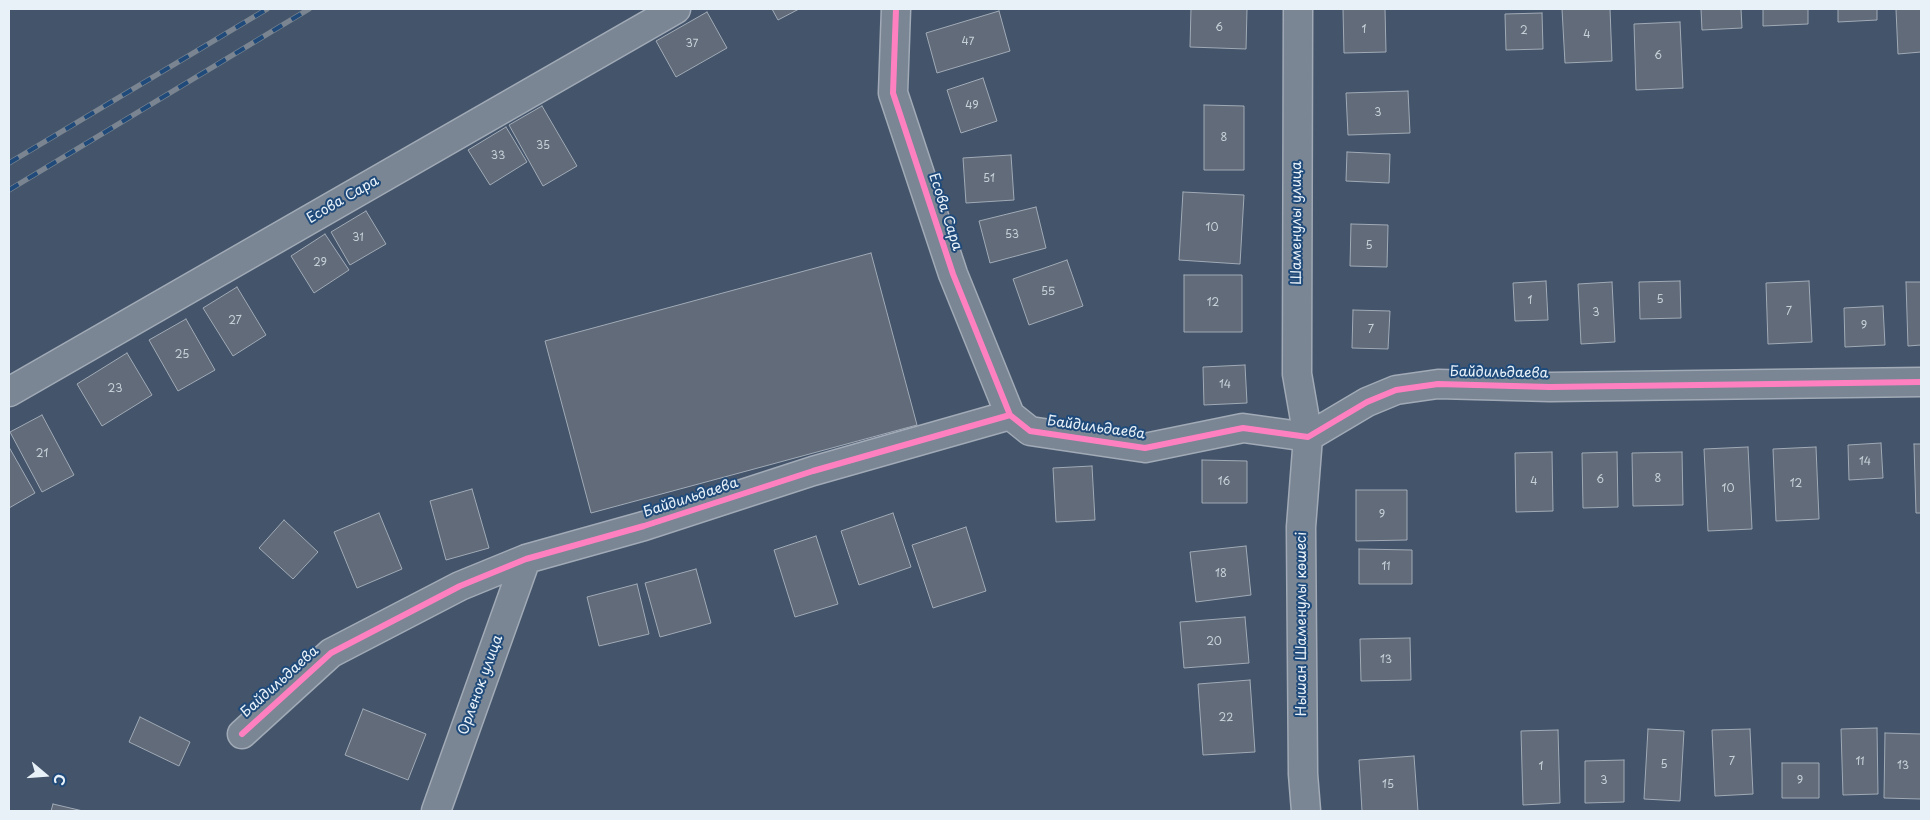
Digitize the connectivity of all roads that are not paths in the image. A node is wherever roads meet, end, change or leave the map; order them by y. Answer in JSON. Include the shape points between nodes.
{"nodes":[{"id":1,"x":676,"y":9,"type":"edge"},
{"id":2,"x":896,"y":9,"type":"edge"},
{"id":3,"x":1298,"y":9,"type":"edge"},
{"id":4,"x":1921,"y":382,"type":"edge"},
{"id":5,"x":9,"y":392,"type":"edge"},
{"id":6,"x":1010,"y":415,"type":"junction"},
{"id":7,"x":1308,"y":437,"type":"junction"},
{"id":8,"x":526,"y":559,"type":"junction"},
{"id":9,"x":242,"y":734,"type":"dead end"},
{"id":10,"x":436,"y":811,"type":"edge"},
{"id":11,"x":1306,"y":811,"type":"edge"}],
"edges":[{"from":1,"to":5,"type":"street","name":"Есова Сара"},
{"from":2,"to":6,"type":"street","name":"Есова Сара","via":[[893,93],[953,274]]},
{"from":3,"to":7,"type":"street","name":"Шаменулы улица","via":[[1296,374]]},
{"from":4,"to":7,"type":"street","name":"Байдильдаева","via":[[1550,387],[1438,384],[1396,390],[1367,402]]},
{"from":6,"to":7,"type":"street","name":"Байдильдаева","via":[[1030,431],[1145,448],[1243,428]]},
{"from":6,"to":8,"type":"street","name":"Байдильдаева","via":[[813,471],[644,526]]},
{"from":7,"to":11,"type":"street","name":"Нышан Шаменулы көшесі","via":[[1301,528],[1302,745]]},
{"from":8,"to":9,"type":"street","name":"Байдильдаева","via":[[460,586],[331,653]]},
{"from":8,"to":10,"type":"street","name":"Орленок улица"}]}
